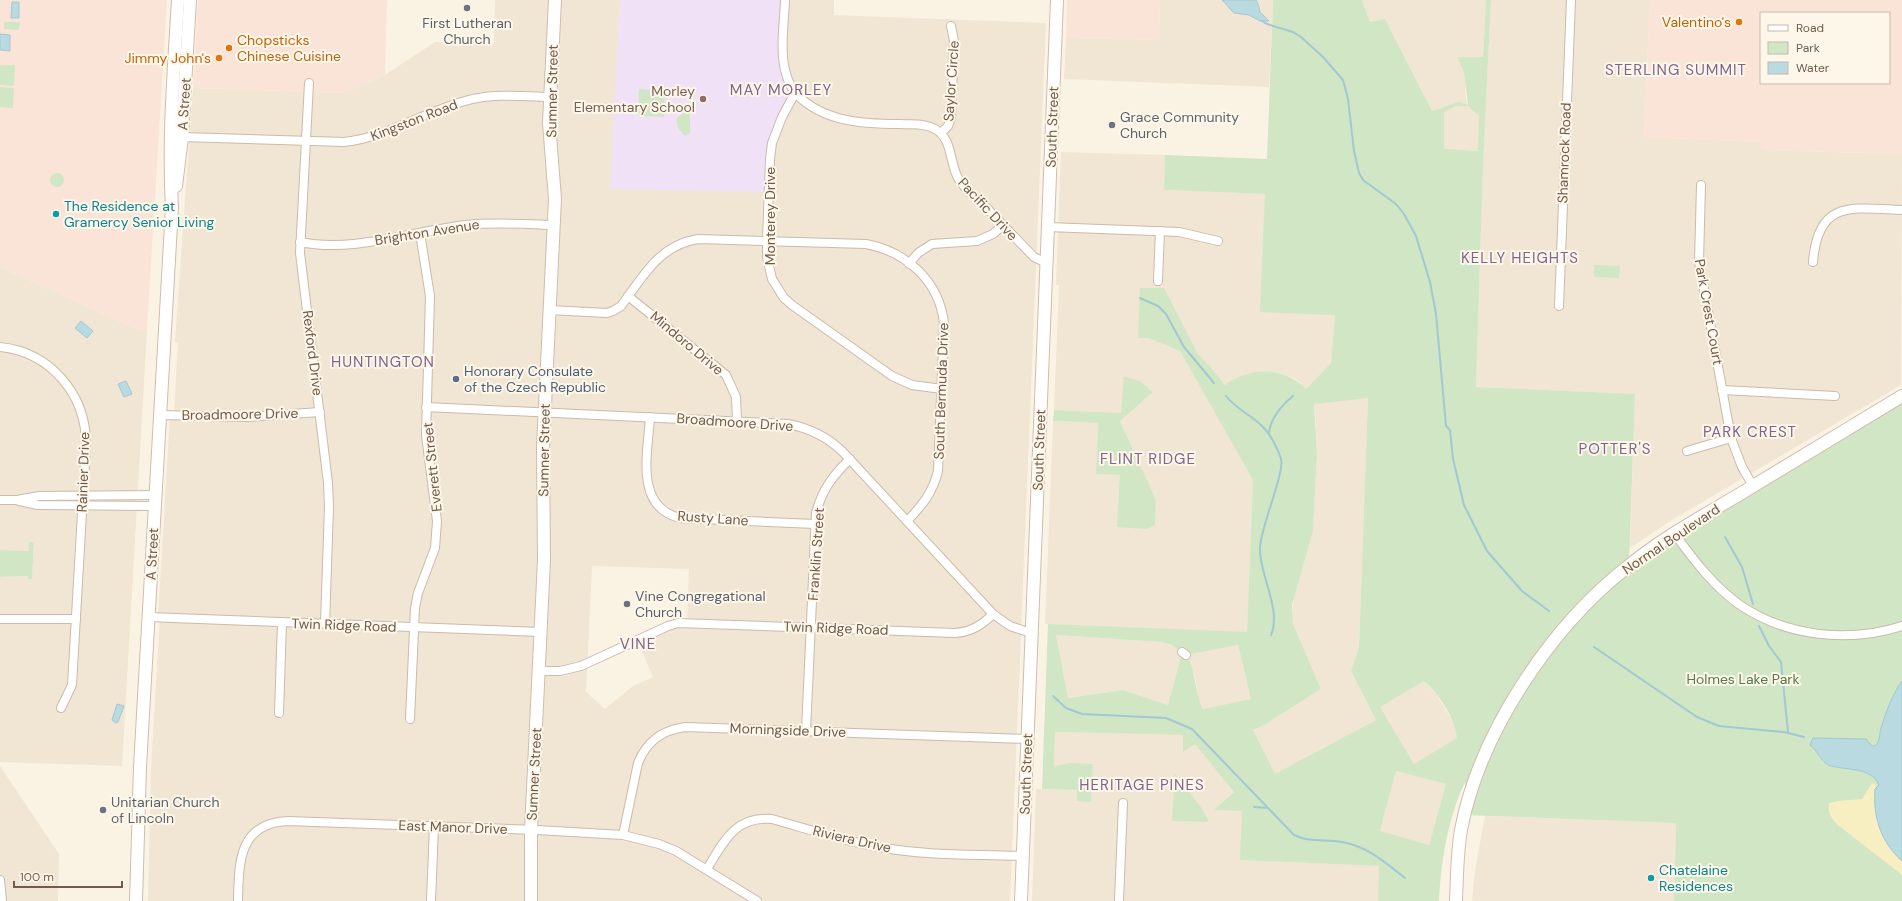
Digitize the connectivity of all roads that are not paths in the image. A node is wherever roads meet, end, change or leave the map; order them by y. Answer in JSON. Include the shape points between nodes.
{"nodes":[{"id":1,"x":178,"y":0,"type":"edge"},
{"id":2,"x":190,"y":0,"type":"edge"},
{"id":3,"x":555,"y":0,"type":"edge"},
{"id":4,"x":785,"y":0,"type":"edge"},
{"id":5,"x":1057,"y":0,"type":"edge"},
{"id":6,"x":1571,"y":0,"type":"edge"},
{"id":7,"x":951,"y":26,"type":"dead end"},
{"id":8,"x":309,"y":83,"type":"dead end"},
{"id":9,"x":795,"y":93,"type":"junction"},
{"id":10,"x":550,"y":97,"type":"junction"},
{"id":11,"x":941,"y":133,"type":"junction"},
{"id":12,"x":182,"y":137,"type":"junction"},
{"id":13,"x":306,"y":141,"type":"junction"},
{"id":14,"x":1701,"y":185,"type":"dead end"},
{"id":15,"x":172,"y":207,"type":"junction"},
{"id":16,"x":1902,"y":210,"type":"edge"},
{"id":17,"x":554,"y":225,"type":"junction"},
{"id":18,"x":1003,"y":225,"type":"junction"},
{"id":19,"x":1048,"y":227,"type":"junction"},
{"id":20,"x":1160,"y":231,"type":"junction"},
{"id":21,"x":420,"y":233,"type":"junction"},
{"id":22,"x":767,"y":240,"type":"junction"},
{"id":23,"x":1218,"y":241,"type":"dead end"},
{"id":24,"x":300,"y":242,"type":"junction"},
{"id":25,"x":1813,"y":262,"type":"dead end"},
{"id":26,"x":1046,"y":263,"type":"junction"},
{"id":27,"x":909,"y":264,"type":"junction"},
{"id":28,"x":1158,"y":281,"type":"dead end"},
{"id":29,"x":628,"y":296,"type":"junction"},
{"id":30,"x":1559,"y":306,"type":"dead end"},
{"id":31,"x":549,"y":310,"type":"junction"},
{"id":32,"x":0,"y":347,"type":"edge"},
{"id":33,"x":942,"y":388,"type":"junction"},
{"id":34,"x":1722,"y":390,"type":"junction"},
{"id":35,"x":1835,"y":396,"type":"dead end"},
{"id":36,"x":1902,"y":396,"type":"edge"},
{"id":37,"x":426,"y":407,"type":"junction"},
{"id":38,"x":320,"y":412,"type":"junction"},
{"id":39,"x":545,"y":412,"type":"junction"},
{"id":40,"x":160,"y":415,"type":"junction"},
{"id":41,"x":650,"y":417,"type":"junction"},
{"id":42,"x":737,"y":421,"type":"junction"},
{"id":43,"x":1731,"y":438,"type":"junction"},
{"id":44,"x":1687,"y":451,"type":"dead end"},
{"id":45,"x":850,"y":459,"type":"junction"},
{"id":46,"x":1753,"y":486,"type":"junction"},
{"id":47,"x":83,"y":495,"type":"junction"},
{"id":48,"x":0,"y":500,"type":"edge"},
{"id":49,"x":17,"y":500,"type":"junction"},
{"id":50,"x":155,"y":500,"type":"junction"},
{"id":51,"x":82,"y":505,"type":"junction"},
{"id":52,"x":907,"y":521,"type":"junction"},
{"id":53,"x":815,"y":524,"type":"junction"},
{"id":54,"x":1674,"y":533,"type":"junction"},
{"id":55,"x":993,"y":614,"type":"junction"},
{"id":56,"x":148,"y":617,"type":"junction"},
{"id":57,"x":0,"y":619,"type":"edge"},
{"id":58,"x":76,"y":619,"type":"junction"},
{"id":59,"x":282,"y":622,"type":"junction"},
{"id":60,"x":325,"y":624,"type":"junction"},
{"id":61,"x":1902,"y":626,"type":"edge"},
{"id":62,"x":413,"y":627,"type":"junction"},
{"id":63,"x":811,"y":627,"type":"junction"},
{"id":64,"x":541,"y":632,"type":"junction"},
{"id":65,"x":1031,"y":633,"type":"junction"},
{"id":66,"x":539,"y":671,"type":"junction"},
{"id":67,"x":61,"y":708,"type":"dead end"},
{"id":68,"x":279,"y":713,"type":"dead end"},
{"id":69,"x":410,"y":719,"type":"dead end"},
{"id":70,"x":806,"y":731,"type":"junction"},
{"id":71,"x":1027,"y":739,"type":"junction"},
{"id":72,"x":1123,"y":803,"type":"dead end"},
{"id":73,"x":434,"y":826,"type":"junction"},
{"id":74,"x":532,"y":830,"type":"junction"},
{"id":75,"x":623,"y":835,"type":"junction"},
{"id":76,"x":1022,"y":856,"type":"junction"},
{"id":77,"x":707,"y":869,"type":"junction"},
{"id":78,"x":0,"y":880,"type":"edge"},
{"id":79,"x":2,"y":901,"type":"edge"},
{"id":80,"x":136,"y":901,"type":"edge"},
{"id":81,"x":238,"y":901,"type":"edge"},
{"id":82,"x":431,"y":901,"type":"edge"},
{"id":83,"x":531,"y":901,"type":"edge"},
{"id":84,"x":757,"y":901,"type":"edge"},
{"id":85,"x":1021,"y":901,"type":"edge"},
{"id":86,"x":1119,"y":901,"type":"edge"},
{"id":87,"x":1456,"y":901,"type":"edge"}],
"edges":[{"from":1,"to":15,"type":"main road","name":"A Street","via":[[171,121]]},
{"from":2,"to":12,"type":"main road","name":"A Street"},
{"from":3,"to":10,"type":"main road","name":"Sumner Street"},
{"from":4,"to":9,"type":"street","via":[[784,69]]},
{"from":5,"to":19,"type":"main road","name":"South Street"},
{"from":6,"to":30,"type":"street","name":"Shamrock Road"},
{"from":7,"to":11,"type":"street","name":"Saylor Circle","via":[[954,41],[951,118]]},
{"from":8,"to":13,"type":"street","name":"Rexford Drive"},
{"from":9,"to":11,"type":"street","via":[[808,105],[839,119],[921,125]]},
{"from":9,"to":22,"type":"street","name":"Monterey Drive","via":[[772,143]]},
{"from":10,"to":13,"type":"street","name":"Kingston Road","via":[[482,97],[452,105],[370,138],[344,142]]},
{"from":10,"to":17,"type":"main road","name":"Sumner Street","via":[[549,132],[555,187]]},
{"from":11,"to":18,"type":"street","name":"Pacific Drive","via":[[948,145],[951,162],[958,178]]},
{"from":12,"to":13,"type":"street","name":"Kingston Road"},
{"from":12,"to":15,"type":"main road","name":"A Street"},
{"from":13,"to":24,"type":"street","name":"Rexford Drive"},
{"from":14,"to":34,"type":"street","name":"Park Crest Court","via":[[1699,262]]},
{"from":15,"to":40,"type":"main road","name":"A Street"},
{"from":16,"to":25,"type":"street","via":[[1850,209],[1833,215],[1821,227],[1814,242]]},
{"from":17,"to":21,"type":"street","name":"Brighton Avenue","via":[[486,223]]},
{"from":17,"to":31,"type":"main road","name":"Sumner Street"},
{"from":18,"to":26,"type":"street","name":"Pacific Drive","via":[[1034,256]]},
{"from":18,"to":27,"type":"street","via":[[993,234],[978,241],[932,244],[918,253]]},
{"from":19,"to":20,"type":"street"},
{"from":19,"to":26,"type":"main road","name":"South Street"},
{"from":20,"to":23,"type":"street","via":[[1195,235]]},
{"from":20,"to":28,"type":"street"},
{"from":21,"to":24,"type":"street","name":"Brighton Avenue","via":[[355,243]]},
{"from":21,"to":37,"type":"street","name":"Everett Street","via":[[428,280],[430,314]]},
{"from":22,"to":27,"type":"street","name":"South Bermuda Drive","via":[[866,244],[886,250]]},
{"from":22,"to":29,"type":"street","name":"South Bermuda Drive","via":[[705,238],[680,243],[656,260]]},
{"from":22,"to":33,"type":"street","name":"Monterey Drive","via":[[767,257],[772,279],[784,298],[792,305],[892,376],[912,385]]},
{"from":24,"to":38,"type":"street","name":"Rexford Drive"},
{"from":26,"to":65,"type":"main road","name":"South Street"},
{"from":27,"to":33,"type":"street","name":"South Bermuda Drive","via":[[929,281],[943,310]]},
{"from":29,"to":31,"type":"street","name":"South Bermuda Drive","via":[[617,309],[607,313]]},
{"from":29,"to":42,"type":"street","name":"Mindoro Drive","via":[[726,375],[736,397]]},
{"from":31,"to":39,"type":"main road","name":"Sumner Street"},
{"from":32,"to":47,"type":"street","name":"Rainier Drive","via":[[24,352],[42,361],[60,375],[72,392],[83,414],[86,434]]},
{"from":33,"to":52,"type":"street","name":"South Bermuda Drive","via":[[936,480],[925,501]]},
{"from":34,"to":35,"type":"street"},
{"from":34,"to":43,"type":"street","name":"Park Crest Court"},
{"from":36,"to":46,"type":"main road","name":"Normal Boulevard"},
{"from":37,"to":39,"type":"street","name":"Broadmoore Drive"},
{"from":37,"to":62,"type":"street","name":"Everett Street","via":[[427,457],[437,532],[431,561],[418,594]]},
{"from":38,"to":40,"type":"street","name":"Broadmoore Drive","via":[[247,417]]},
{"from":38,"to":60,"type":"street","name":"Rexford Drive","via":[[329,507]]},
{"from":39,"to":41,"type":"street","name":"Broadmoore Drive"},
{"from":39,"to":64,"type":"main road","name":"Sumner Street"},
{"from":40,"to":50,"type":"main road","name":"A Street"},
{"from":41,"to":42,"type":"street","name":"Broadmoore Drive"},
{"from":41,"to":53,"type":"street","name":"Rusty Lane","via":[[647,487],[655,503],[665,512],[680,518]]},
{"from":42,"to":45,"type":"street","name":"Broadmoore Drive","via":[[788,424],[810,430],[833,443]]},
{"from":43,"to":44,"type":"street"},
{"from":43,"to":46,"type":"street","name":"Park Crest Court","via":[[1742,467]]},
{"from":45,"to":52,"type":"street","name":"Broadmoore Drive"},
{"from":45,"to":53,"type":"street","name":"Franklin Street","via":[[825,488]]},
{"from":46,"to":54,"type":"main road","name":"Normal Boulevard"},
{"from":47,"to":49,"type":"street","via":[[39,496]]},
{"from":47,"to":50,"type":"street"},
{"from":47,"to":51,"type":"street","name":"Rainier Drive"},
{"from":48,"to":49,"type":"street"},
{"from":49,"to":51,"type":"street","via":[[35,505]]},
{"from":50,"to":51,"type":"street"},
{"from":50,"to":56,"type":"main road","name":"A Street"},
{"from":51,"to":58,"type":"street","name":"Rainier Drive"},
{"from":52,"to":55,"type":"street","name":"Broadmoore Drive"},
{"from":53,"to":63,"type":"street","name":"Franklin Street"},
{"from":54,"to":61,"type":"street","via":[[1721,589],[1751,612],[1771,621],[1802,631],[1834,636],[1872,634]]},
{"from":54,"to":87,"type":"main road","name":"Normal Boulevard","via":[[1625,568],[1579,611],[1544,653],[1511,704],[1486,753],[1463,820],[1458,850]]},
{"from":55,"to":63,"type":"street","name":"Twin Ridge Road","via":[[979,626],[955,633]]},
{"from":55,"to":65,"type":"street","name":"Broadmoore Drive","via":[[1010,626]]},
{"from":56,"to":59,"type":"street","name":"Twin Ridge Road"},
{"from":56,"to":80,"type":"main road","name":"A Street"},
{"from":57,"to":58,"type":"street"},
{"from":58,"to":67,"type":"street","name":"Rainier Drive","via":[[72,685],[70,694]]},
{"from":59,"to":60,"type":"street","name":"Twin Ridge Road"},
{"from":59,"to":68,"type":"street"},
{"from":60,"to":62,"type":"street","name":"Twin Ridge Road"},
{"from":62,"to":64,"type":"street","name":"Twin Ridge Road"},
{"from":62,"to":69,"type":"street","name":"Everett Street"},
{"from":63,"to":66,"type":"street","name":"Twin Ridge Road","via":[[678,623],[581,666],[560,671]]},
{"from":63,"to":70,"type":"street","name":"Franklin Street"},
{"from":64,"to":66,"type":"main road","name":"Sumner Street"},
{"from":65,"to":71,"type":"main road","name":"South Street"},
{"from":66,"to":74,"type":"main road","name":"Sumner Street"},
{"from":70,"to":71,"type":"street","name":"Morningside Drive"},
{"from":70,"to":75,"type":"street","name":"Morningside Drive","via":[[685,727],[671,729],[659,735],[645,748],[638,763]]},
{"from":71,"to":76,"type":"main road","name":"South Street"},
{"from":72,"to":86,"type":"street"},
{"from":73,"to":74,"type":"street","name":"East Manor Drive"},
{"from":73,"to":81,"type":"street","name":"East Manor Drive","via":[[288,821],[273,823],[255,833],[244,847],[239,864]]},
{"from":73,"to":82,"type":"street"},
{"from":74,"to":75,"type":"street","name":"East Manor Drive"},
{"from":74,"to":83,"type":"main road","name":"Sumner Street"},
{"from":75,"to":77,"type":"street","name":"East Manor Drive","via":[[659,844]]},
{"from":76,"to":77,"type":"street","name":"Riviera Drive","via":[[933,853],[880,847],[763,818],[746,822],[731,832]]},
{"from":76,"to":85,"type":"main road","name":"South Street"},
{"from":77,"to":84,"type":"street","name":"East Manor Drive"},
{"from":78,"to":79,"type":"street"}]}
